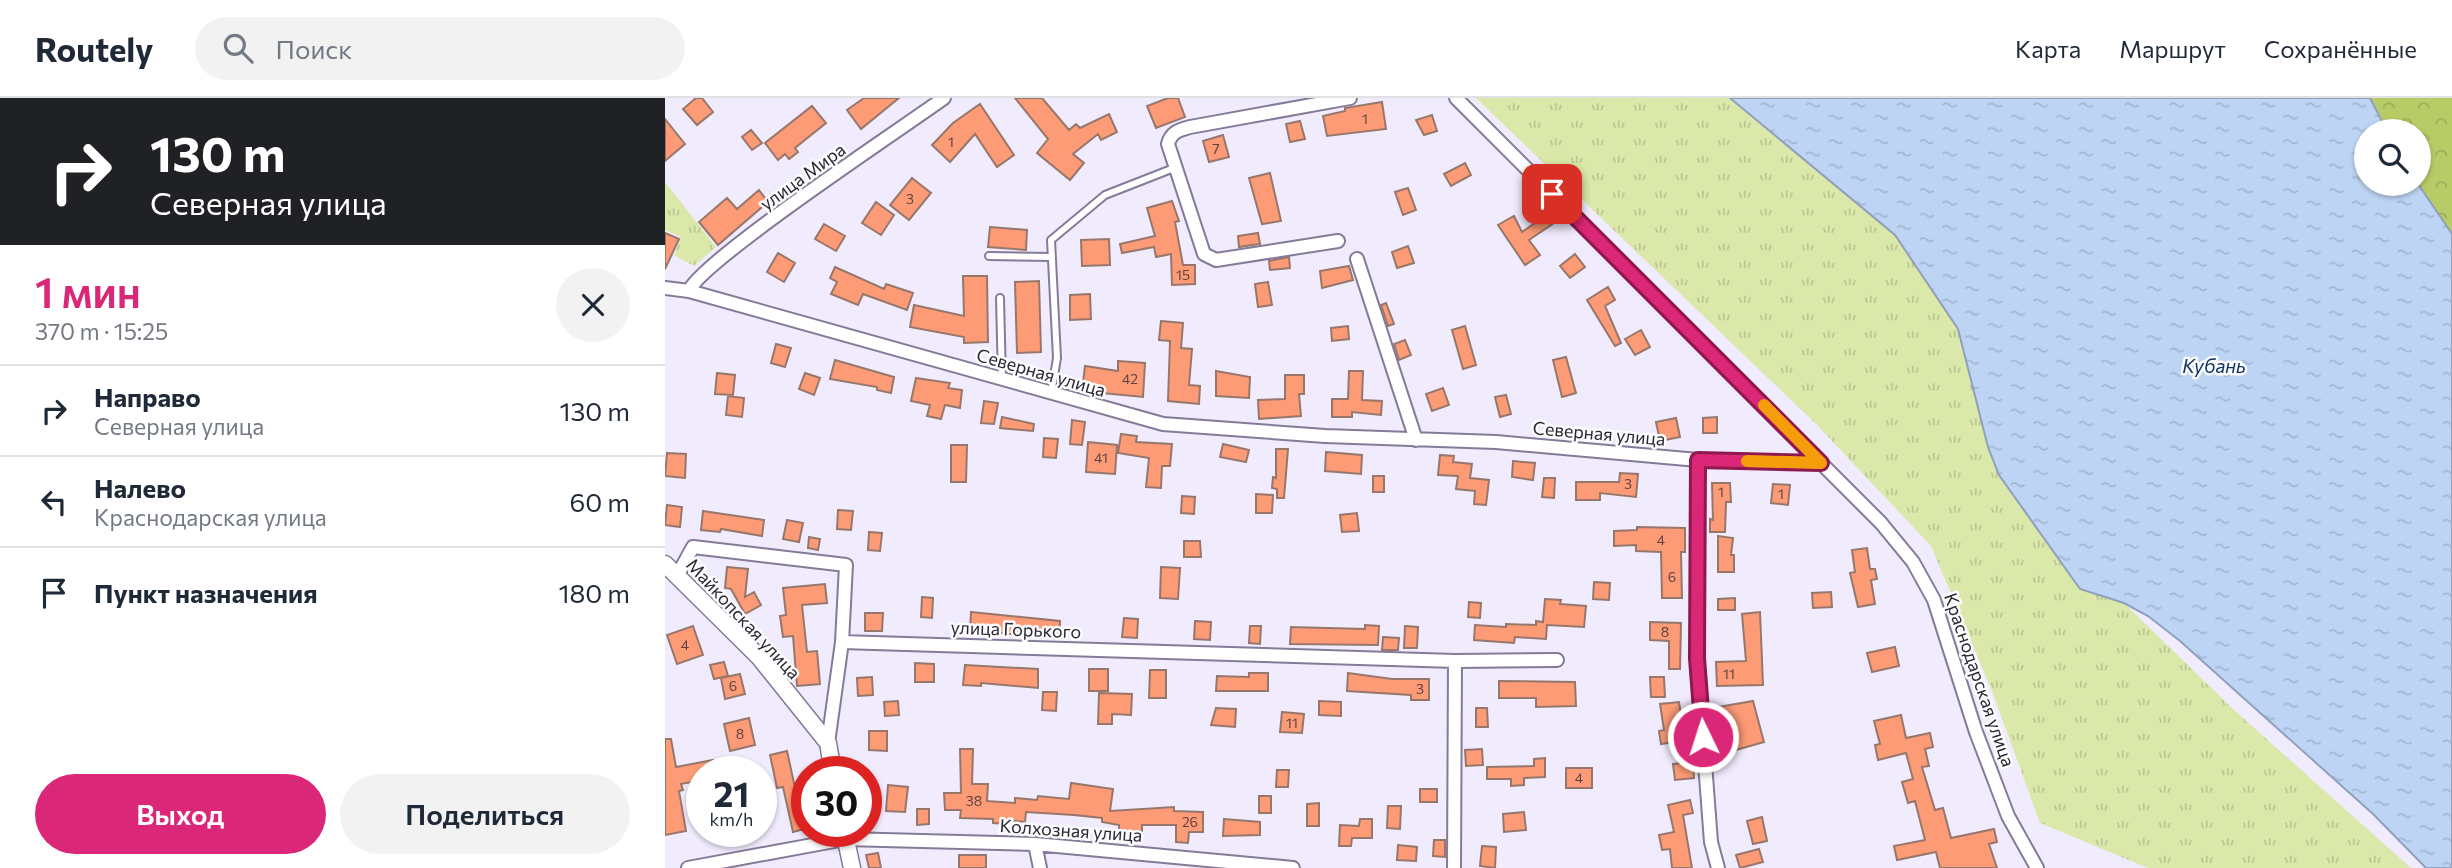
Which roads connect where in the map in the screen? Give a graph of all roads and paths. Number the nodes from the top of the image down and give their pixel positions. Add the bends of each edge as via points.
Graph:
1 (944, 98) edge
2 (1350, 98) edge
3 (1456, 98) edge
4 (1174, 168) junction
5 (1338, 241) dead end
6 (989, 256) dead end
7 (1052, 257) junction
8 (1357, 259) dead end
9 (665, 288) edge
10 (689, 291) junction
11 (1000, 298) dead end
12 (1002, 381) junction
13 (1051, 395) junction
14 (1416, 440) junction
15 (1698, 460) junction
16 (1821, 463) junction
17 (665, 564) edge
18 (677, 576) junction
19 (842, 642) junction
20 (1557, 660) dead end
21 (1455, 661) junction
22 (828, 743) junction
23 (830, 756) edge
24 (882, 837) edge
25 (1035, 844) junction
26 (791, 846) edge
27 (847, 847) edge
28 (688, 868) edge
29 (852, 868) edge
30 (1040, 868) edge
31 (1293, 868) edge
32 (1454, 868) edge
33 (1718, 868) edge
34 (2037, 868) edge

1 - 10 street, улица Мира via 699,275
2 - 4 street via 1177,131 1168,144
3 - 16 street, Краснодарская улица
4 - 5 street via 1204,254 1216,260
4 - 7 lane via 1105,195 1051,240
6 - 7 lane
7 - 13 lane via 1057,358
8 - 14 street
9 - 10 street, Северная улица
10 - 12 street, Северная улица
11 - 12 lane
12 - 13 street, Северная улица
13 - 14 street, Северная улица via 1163,425
14 - 15 street, Северная улица via 1496,442
15 - 16 street, Северная улица
15 - 33 street via 1697,658 1711,842
16 - 34 street, Краснодарская улица via 1881,523 1913,562 1934,600 2008,816
17 - 18 street, Майкопская улица
18 - 19 street via 693,547 846,565
18 - 22 street, Майкопская улица via 759,657
19 - 21 street, улица Горького
19 - 22 street
20 - 21 street, улица Горького
21 - 32 street
22 - 23 street, Майкопская улица
24 - 25 street, Колхозная улица
25 - 30 street
25 - 31 street, Колхозная улица
26 - 28 street, Колхозная улица
27 - 29 street

